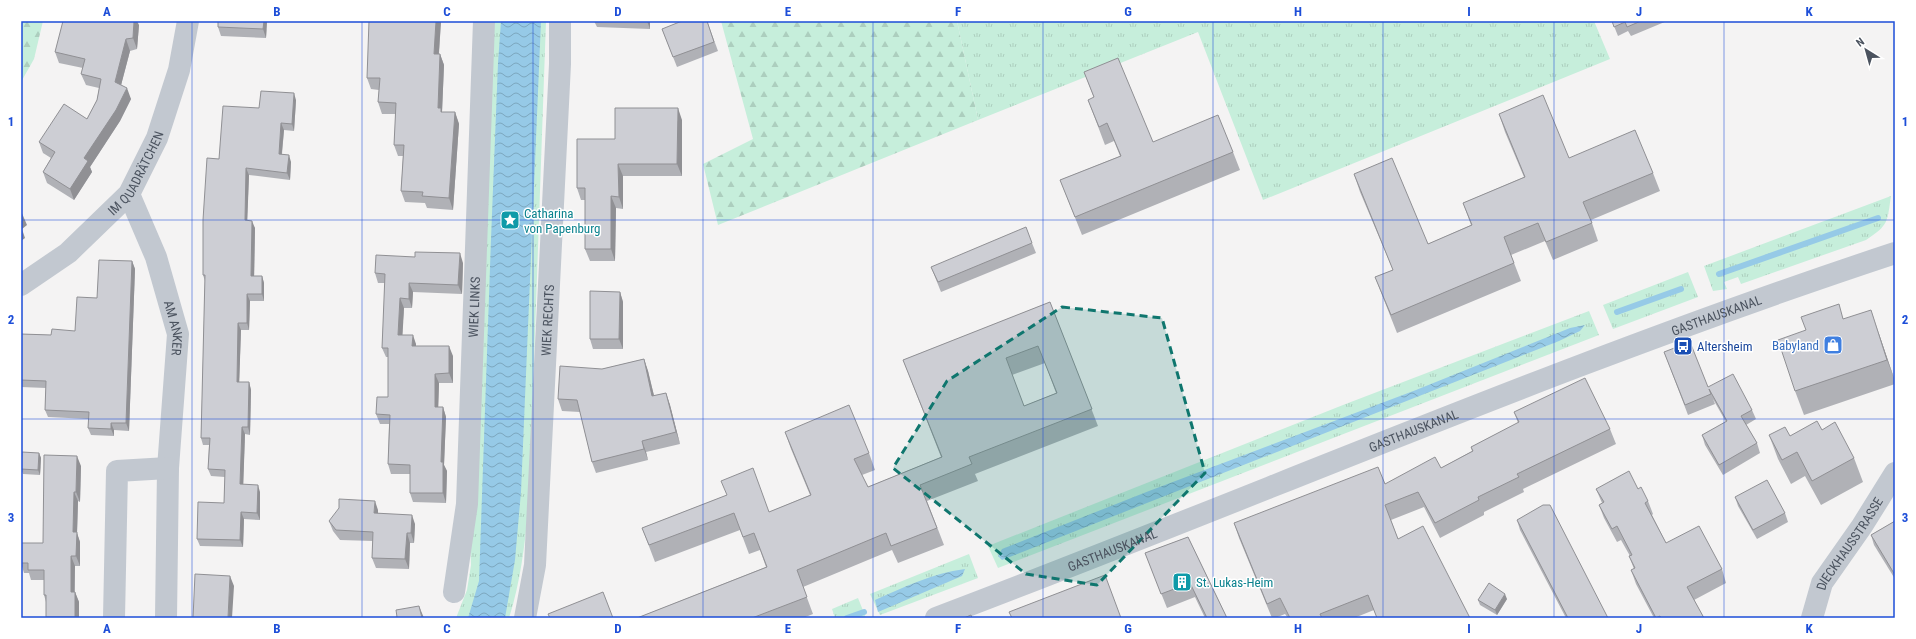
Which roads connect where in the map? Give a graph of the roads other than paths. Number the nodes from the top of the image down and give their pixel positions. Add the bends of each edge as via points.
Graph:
1 (188, 21) edge
2 (484, 21) edge
3 (560, 21) edge
4 (128, 194) junction
5 (1895, 253) edge
6 (21, 285) edge
7 (168, 468) junction
8 (1895, 473) edge
9 (454, 592) dead end
10 (114, 618) edge
11 (166, 618) edge
12 (525, 618) edge
13 (936, 618) edge
14 (1812, 618) edge

1 - 4 street, IM QUADRÄTCHEN via 179,70 157,138
2 - 9 street, WIEK LINKS via 467,504
3 - 12 street, WIEK RECHTS via 535,565
4 - 6 street, IM QUADRÄTCHEN via 68,253
4 - 7 street, AM ANKER via 156,257 178,334
5 - 13 street, GASTHAUSKANAL via 1741,305 1614,352
7 - 10 street via 117,471
7 - 11 street, AM ANKER
8 - 14 street, DIECKHAUSSTRASSE via 1822,583

